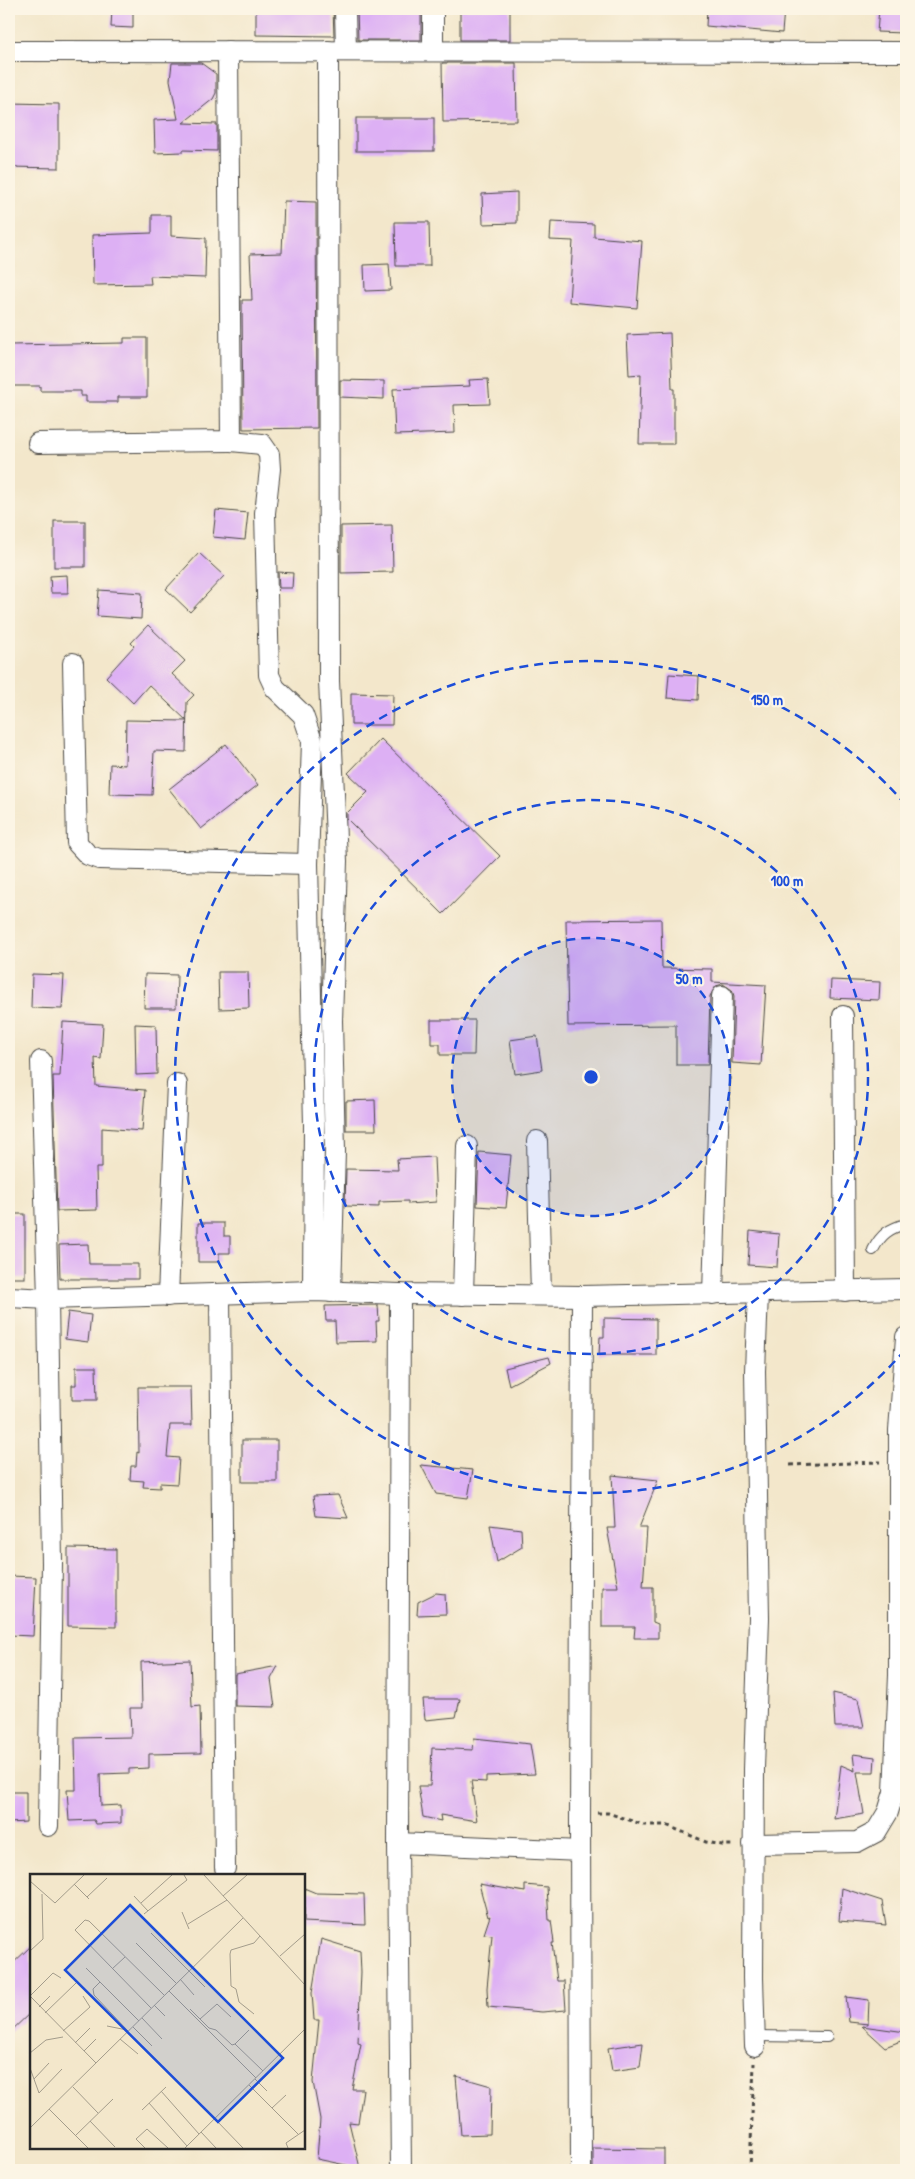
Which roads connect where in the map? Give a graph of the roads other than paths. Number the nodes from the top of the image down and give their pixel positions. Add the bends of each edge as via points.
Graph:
1 (345, 9) edge
2 (433, 9) edge
3 (9, 51) edge
4 (228, 51) junction
5 (337, 51) junction
6 (433, 51) junction
7 (906, 52) edge
8 (231, 441) junction
9 (38, 444) dead end
10 (73, 663) dead end
11 (308, 864) junction
12 (722, 996) dead end
13 (843, 1016) dead end
14 (41, 1061) dead end
15 (177, 1084) dead end
16 (537, 1141) dead end
17 (467, 1146) dead end
18 (906, 1224) edge
19 (873, 1250) dead end
20 (906, 1289) edge
21 (322, 1291) junction
22 (845, 1291) junction
23 (758, 1293) junction
24 (220, 1294) junction
25 (400, 1294) junction
26 (713, 1294) junction
27 (463, 1295) junction
28 (168, 1296) junction
29 (541, 1296) junction
30 (582, 1296) junction
31 (9, 1297) edge
32 (48, 1300) junction
33 (906, 1337) edge
34 (48, 1826) dead end
35 (398, 1844) junction
36 (753, 1844) junction
37 (580, 1851) junction
38 (224, 1868) dead end
39 (828, 2037) dead end
40 (755, 2041) joint
41 (401, 2170) edge
42 (581, 2170) edge

1 - 5 street
2 - 6 street
3 - 4 street
4 - 5 street
4 - 8 street
5 - 6 street
5 - 21 street via 329,681 336,861 332,1020 335,1151
6 - 7 street
8 - 9 street
8 - 11 street via 262,444 269,454 265,513 270,675 275,688 303,715 312,740
10 - 11 street via 77,843 83,851 99,859
11 - 21 street via 314,1125
12 - 26 street
13 - 22 street
14 - 32 street
15 - 28 street
16 - 29 street
17 - 27 street
18 - 19 lane via 890,1228
20 - 22 street
21 - 24 street
21 - 25 street
22 - 23 street
23 - 26 street
23 - 36 street via 755,1371 759,1618
24 - 28 street
24 - 38 street
25 - 27 street
25 - 35 street
26 - 30 street
27 - 29 street
28 - 32 street
29 - 30 street
30 - 37 street
31 - 32 street
32 - 34 street via 52,1563
33 - 36 street via 898,1462 899,1675 894,1792 888,1812 876,1832 857,1842
35 - 37 street
35 - 41 street
36 - 40 street
37 - 42 street
39 - 40 lane

